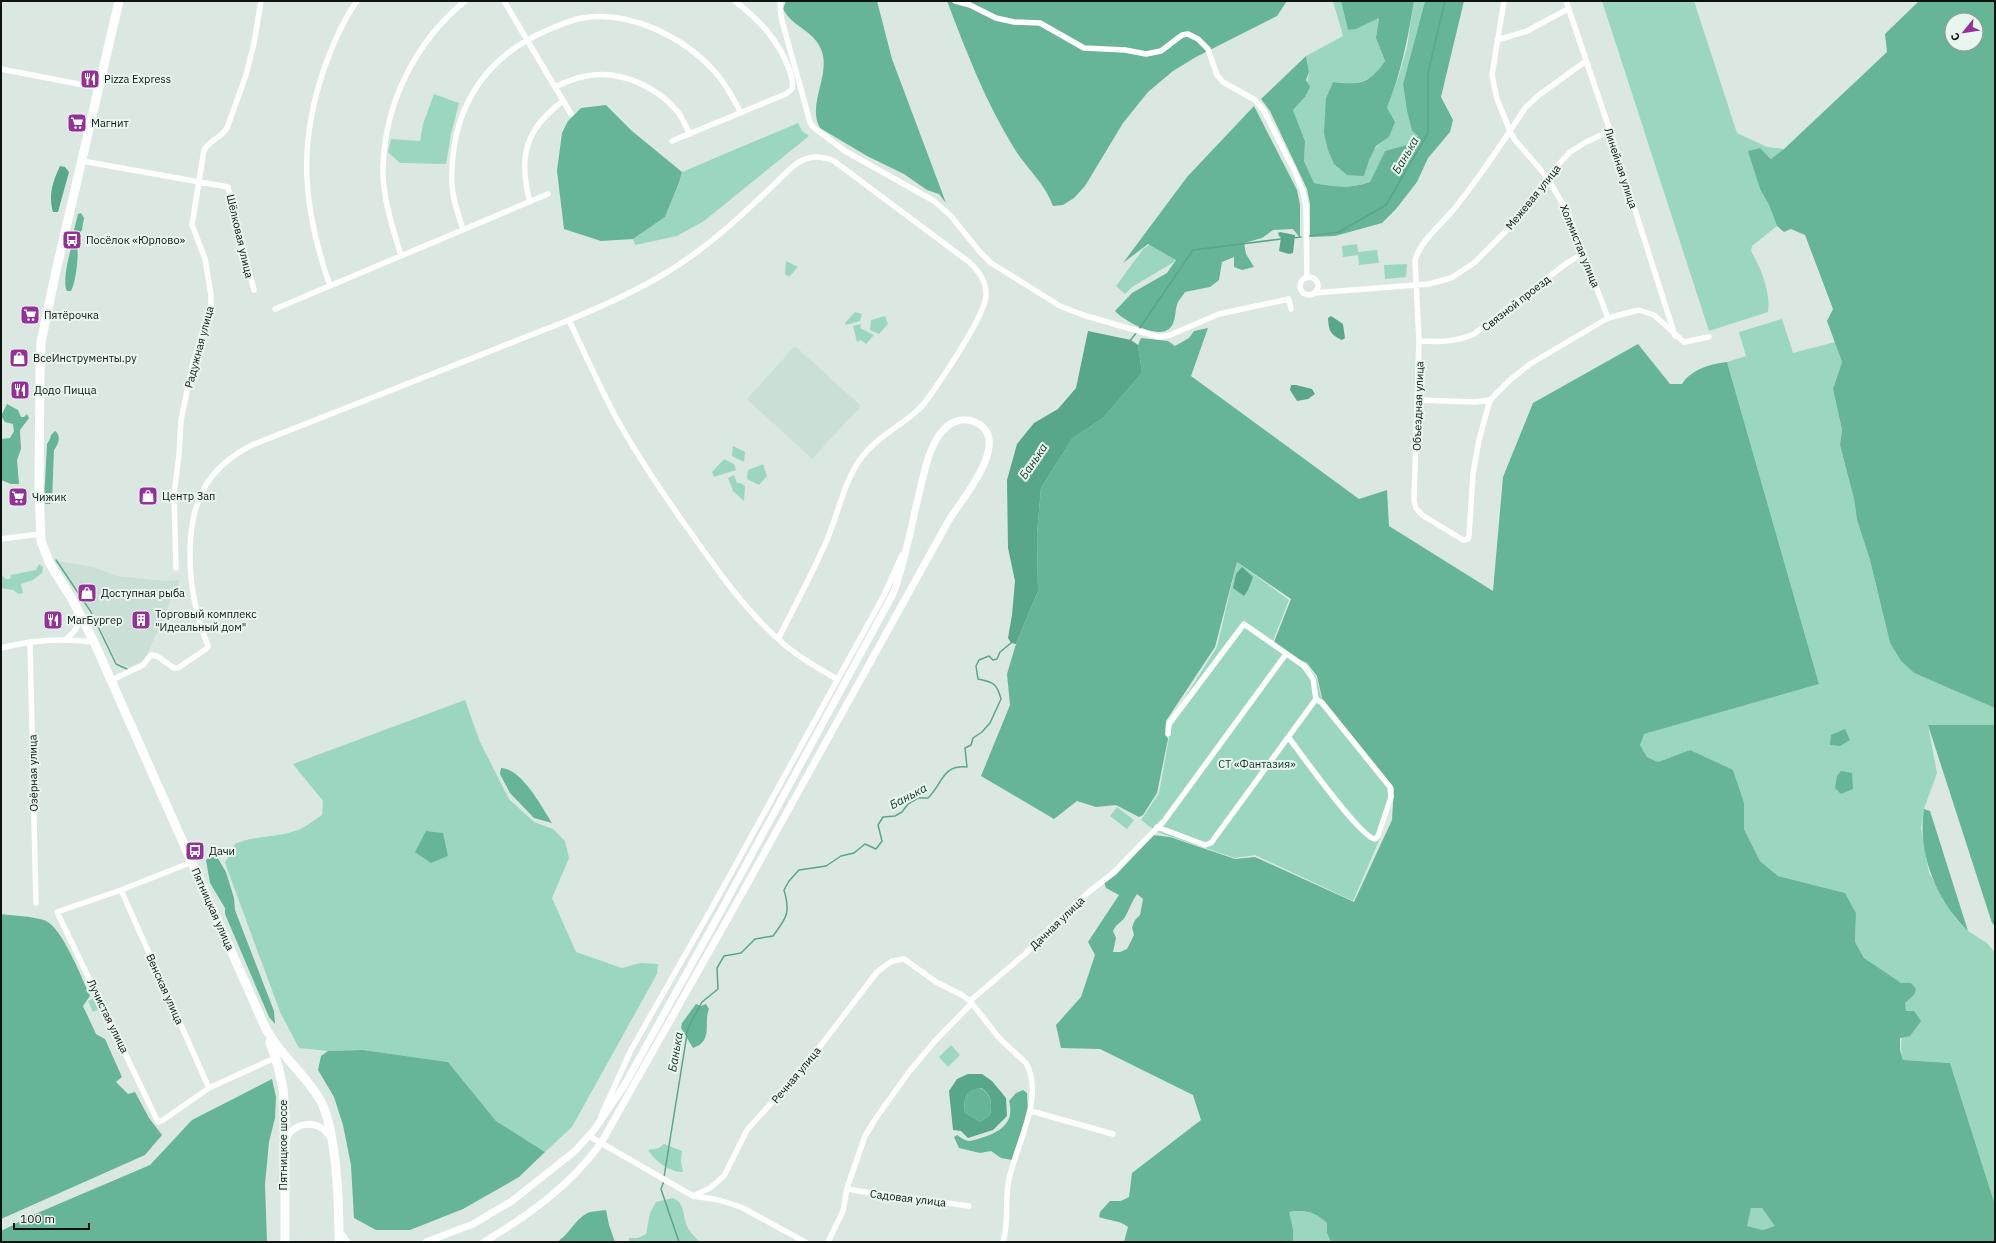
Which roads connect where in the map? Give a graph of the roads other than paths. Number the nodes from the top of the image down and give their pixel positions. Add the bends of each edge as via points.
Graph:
1 (119, 1) edge
2 (261, 1) edge
3 (357, 1) edge
4 (465, 1) edge
5 (504, 1) edge
6 (735, 1) edge
7 (780, 1) edge
8 (955, 1) edge
9 (1504, 1) edge
10 (1566, 1) edge
11 (1568, 9) junction
12 (527, 39) junction
13 (1497, 40) junction
14 (1586, 61) junction
15 (1, 69) edge
16 (555, 87) junction
17 (99, 88) junction
18 (563, 101) junction
19 (741, 113) junction
20 (571, 114) dead end
21 (1510, 131) junction
22 (1610, 131) junction
23 (690, 134) junction
24 (672, 142) dead end
25 (82, 161) junction
26 (1547, 177) junction
27 (199, 181) junction
28 (548, 194) dead end
29 (530, 202) junction
30 (463, 230) junction
31 (1584, 253) junction
32 (401, 256) junction
33 (1307, 278) junction
34 (1417, 284) junction
35 (330, 286) junction
36 (254, 290) dead end
37 (1314, 293) junction
38 (276, 309) dead end
39 (1291, 309) dead end
40 (1608, 318) junction
41 (569, 320) junction
42 (1675, 336) junction
43 (1709, 337) dead end
44 (1419, 341) junction
45 (1418, 400) junction
46 (1490, 400) junction
47 (40, 534) junction
48 (1, 539) edge
49 (908, 540) junction
50 (176, 568) dead end
51 (80, 613) junction
52 (66, 639) junction
53 (778, 639) junction
54 (30, 642) junction
55 (94, 642) junction
56 (1, 648) edge
57 (1286, 654) junction
58 (837, 679) junction
59 (112, 680) junction
60 (1316, 699) junction
61 (1168, 734) dead end
62 (1288, 738) junction
63 (1157, 827) junction
64 (192, 862) junction
65 (120, 890) junction
66 (36, 903) dead end
67 (971, 1003) junction
68 (265, 1027) junction
69 (282, 1054) junction
70 (209, 1088) junction
71 (1031, 1111) junction
72 (592, 1133) junction
73 (1113, 1134) dead end
74 (601, 1143) junction
75 (333, 1144) junction
76 (284, 1149) junction
77 (847, 1188) junction
78 (693, 1196) junction
79 (969, 1206) dead end
80 (339, 1230) junction
81 (284, 1242) edge
82 (339, 1242) edge
83 (347, 1242) edge
84 (426, 1242) edge
85 (484, 1242) edge
86 (805, 1242) edge
87 (828, 1242) edge
88 (1003, 1242) edge

1 - 17 main road
2 - 27 street, Радужная улица via 246,75 224,134 212,141 204,150
3 - 35 street via 345,20 330,54 309,119 307,182 310,218
4 - 32 street via 435,29 404,77 387,132 383,168 386,196
5 - 12 street
6 - 19 street via 763,25 776,41 793,85 792,90 786,94
7 - 39 street via 781,17 813,127 845,151 934,201 950,215 991,262 1060,306 1159,337 1170,335 1219,314 1290,299
8 - 33 street via 970,5 996,18 1040,23 1084,48 1146,54 1161,51 1182,34 1198,39 1208,49 1217,75 1223,82 1255,100 1264,111 1295,172 1306,206
9 - 13 street, Холмистая улица
10 - 11 street, Линейная улица
11 - 13 street via 1527,31
11 - 14 street, Линейная улица
12 - 16 street
12 - 19 street via 582,18 622,19 643,25 670,36 696,53 715,72
12 - 30 street via 492,66 469,98 460,120 454,142 452,188
13 - 21 street, Холмистая улица via 1492,75 1497,98
14 - 21 street, Объездная улица via 1539,95 1525,108
14 - 22 street, Линейная улица
15 - 17 street
16 - 18 street
16 - 23 street via 577,78 594,75 634,81 667,101 679,113
17 - 25 main road
18 - 20 street
18 - 29 street via 542,118 527,146 524,163
19 - 23 street
21 - 26 street, Холмистая улица
21 - 34 street, Объездная улица via 1454,208 1418,252 1415,260
22 - 26 street, Межевая улица via 1570,152
22 - 42 street, Линейная улица
23 - 24 street
25 - 27 street
25 - 47 main road via 41,342 38,411
26 - 31 street, Холмистая улица via 1568,213
26 - 34 street, Межевая улица via 1523,211 1474,263 1451,278 1429,284
27 - 36 street, Шёлковая улица via 230,189 240,240
27 - 50 street, Радужная улица via 192,225 205,259 211,304 193,363 181,420 174,494
28 - 29 street
29 - 30 street
30 - 32 street
31 - 40 street, Холмистая улица
31 - 44 street, Связной проезд via 1567,263 1474,334 1447,342
32 - 35 street
33 - 37 street via 1312,278 1317,284
33 - 37 street via 1301,282 1301,289 1306,294
34 - 37 street, Межевая улица
34 - 44 street, Объездная улица
35 - 38 street
40 - 42 street via 1640,310 1654,315
40 - 46 street via 1530,364
41 - 53 street via 619,422 656,484 720,574 750,612
41 - 53 street via 655,280 695,253 736,221 796,164 809,157 823,156 834,161 957,252 982,276 986,296 980,316 923,405 873,444 859,462 843,495 827,539
41 - 59 street via 252,445 222,464 198,500 190,533 190,586 208,646 178,668 157,656 151,656 143,665
42 - 43 street via 1684,342
44 - 45 street, Объездная улица
45 - 46 street
45 - 46 street, Объездная улица via 1414,501 1416,508 1422,515 1466,540 1469,536 1473,474
47 - 48 street
47 - 51 main road via 46,556
49 - 58 street via 884,595
49 - 72 street via 899,579 884,611 624,1086
49 - 74 street via 931,451 940,435 956,421 977,423 989,439 990,448 985,463 949,520
51 - 52 street via 78,626
51 - 55 main road
52 - 54 street
52 - 55 street
53 - 58 street
54 - 56 street
54 - 66 street, Озёрная улица
55 - 59 main road
57 - 60 street via 1310,672 1316,687
57 - 61 street via 1246,624 1242,625 1169,724
57 - 63 street, Дачная улица
58 - 72 street via 711,911 631,1050
59 - 64 main road, Пятницкая улица
60 - 62 street
60 - 62 street via 1322,703 1390,787 1391,797 1375,839 1368,836 1355,822
62 - 63 street via 1211,843 1205,845
63 - 67 street, Дачная улица via 1112,874 1090,891 1026,954
64 - 65 street
64 - 68 main road, Пятницкая улица
65 - 70 street, Венская улица
65 - 70 street, Лучистая улица via 57,912 158,1122
67 - 71 street via 1000,1039 1026,1063 1031,1086
67 - 77 street, Дачная улица via 930,1046 876,1118 865,1136
67 - 78 street, Речная улица via 962,995 936,982 904,958 892,961 877,972 805,1066 747,1130 724,1176 710,1188
68 - 69 main road, Пятницкая улица
68 - 76 main road, Пятницкое шоссе via 283,1088
69 - 70 street
69 - 75 main road, Пятницкая улица via 319,1098
71 - 73 street
71 - 88 street via 1008,1184 1007,1228
72 - 74 street
72 - 84 street via 560,1164 512,1201 473,1224
74 - 78 street
74 - 85 street via 584,1166 564,1186 512,1225
75 - 76 street via 330,1135 324,1129 304,1124 290,1133
75 - 80 main road
76 - 81 main road, Пятницкое шоссе
77 - 79 street, Садовая улица
77 - 87 street, Дачная улица via 843,1211
78 - 86 street via 741,1207
80 - 82 main road
80 - 83 street

